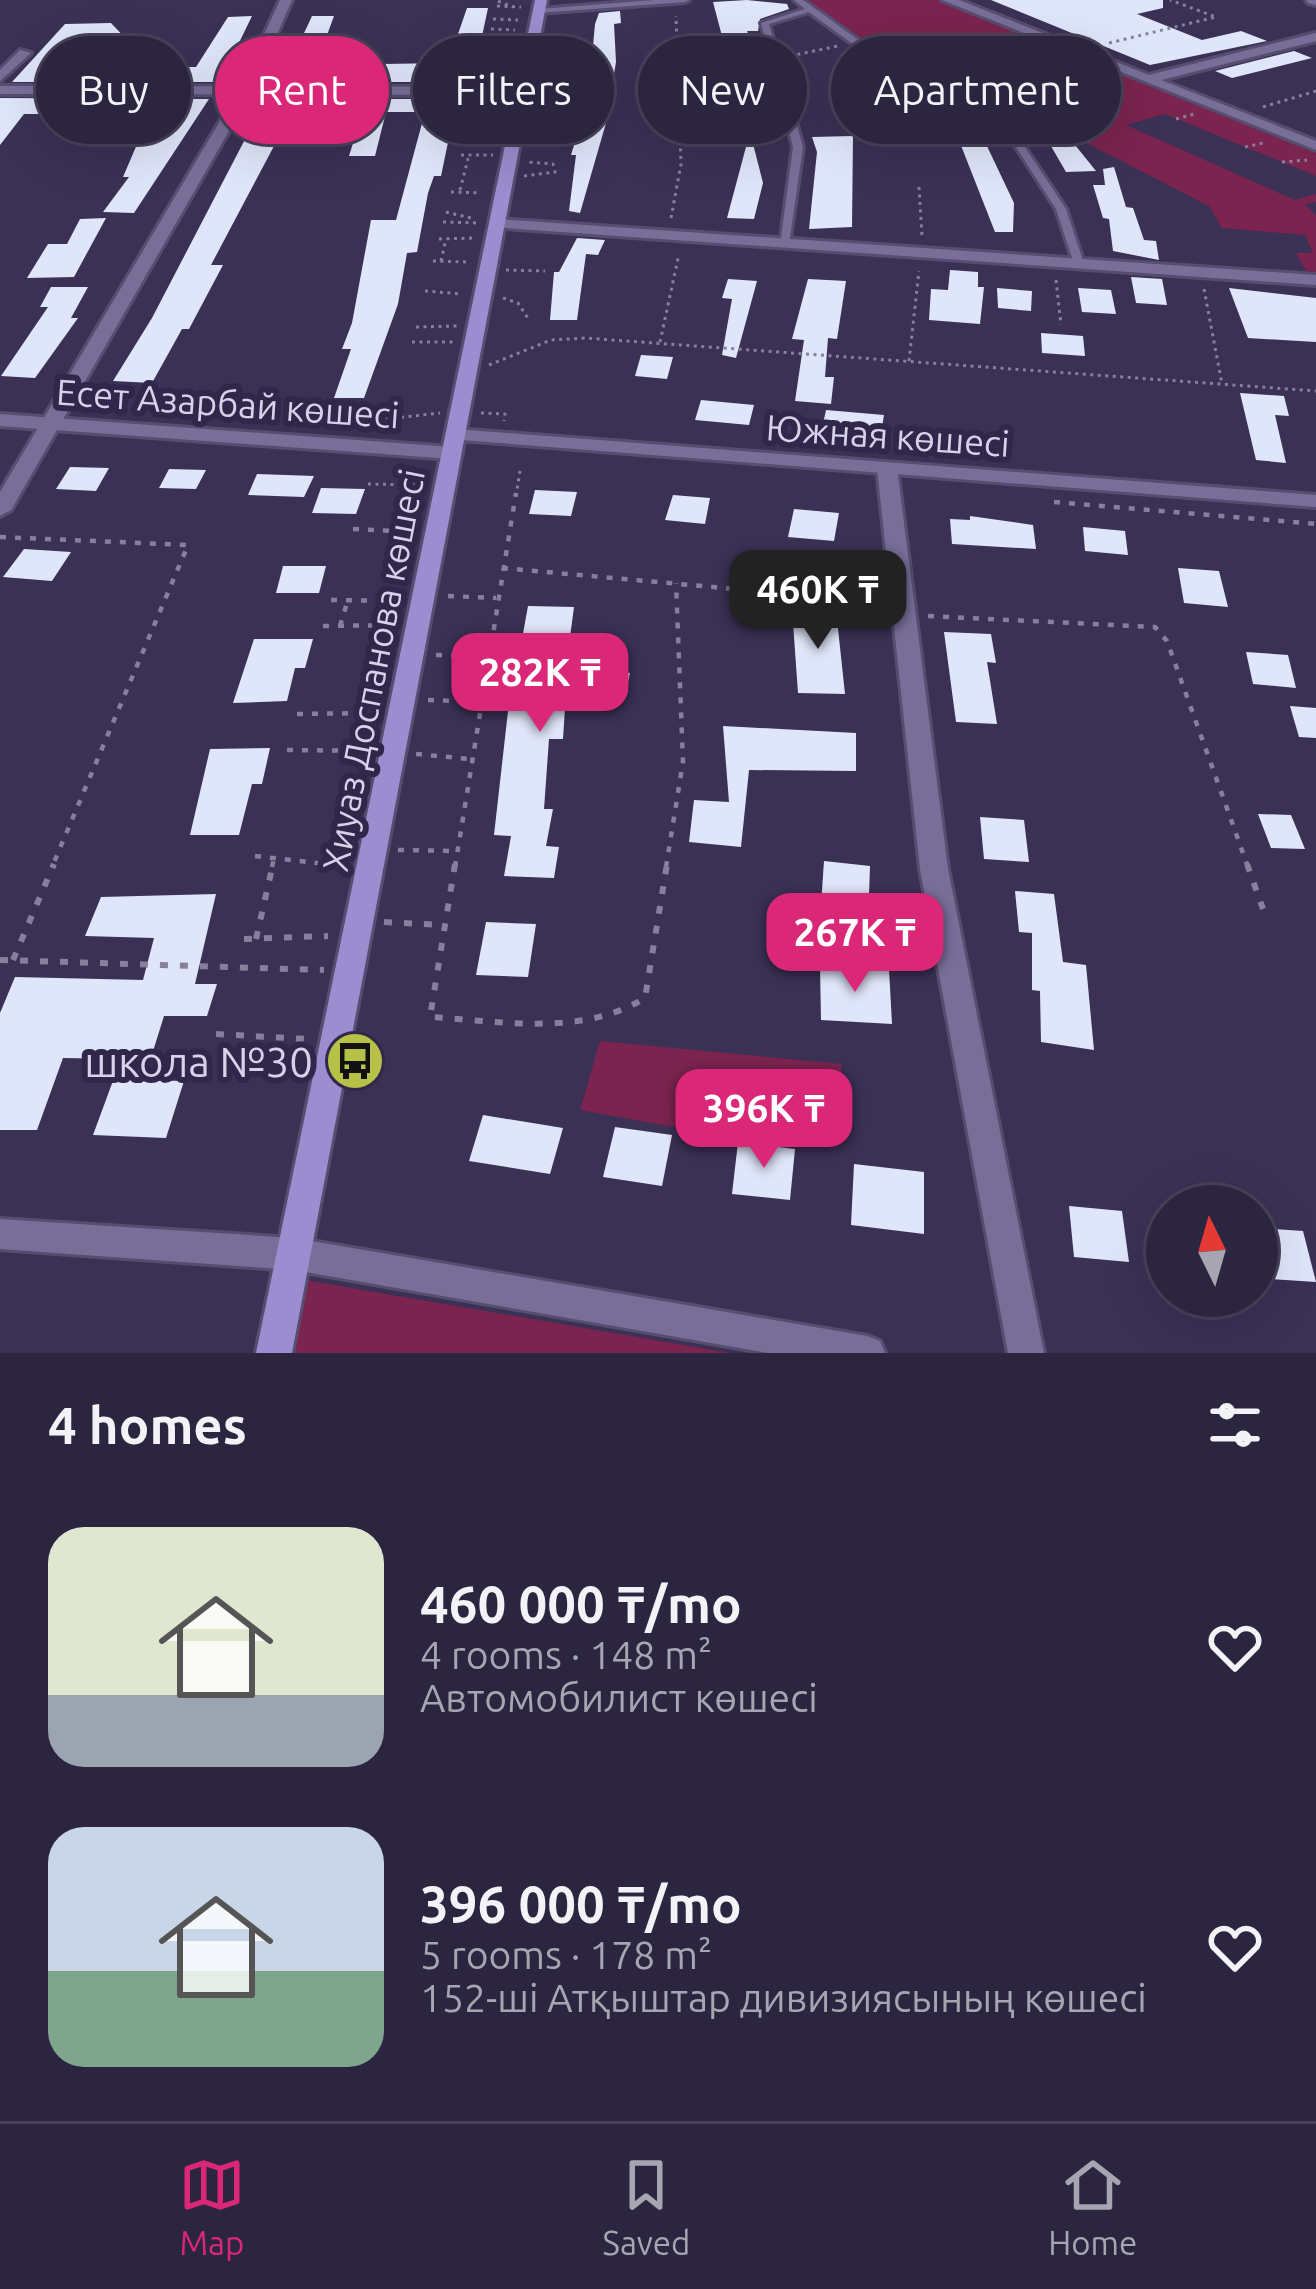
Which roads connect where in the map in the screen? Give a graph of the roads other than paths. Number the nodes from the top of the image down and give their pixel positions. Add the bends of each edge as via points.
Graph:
1 (286, 0) edge
2 (798, 0) edge
3 (948, 0) edge
4 (681, 1) edge
5 (806, 11) junction
6 (537, 18) edge
7 (270, 36) edge
8 (1316, 37) edge
9 (25, 53) dead end
10 (0, 77) edge
11 (1148, 79) junction
12 (215, 89) edge
13 (0, 90) edge
14 (215, 142) edge
15 (512, 144) edge
16 (1316, 146) edge
17 (495, 231) junction
18 (784, 244) junction
19 (1079, 264) junction
20 (1316, 280) edge
21 (0, 420) edge
22 (50, 422) junction
23 (454, 444) junction
24 (887, 468) junction
25 (1316, 501) edge
26 (0, 510) edge
27 (0, 1234) edge
28 (295, 1254) junction
29 (274, 1353) edge
30 (867, 1353) edge
31 (1026, 1353) edge

1 - 7 street
2 - 5 lane
3 - 11 street via 1071,59
4 - 6 lane
5 - 18 lane via 765,23 799,147
5 - 19 lane via 961,91 1004,122 1061,209
8 - 11 street
9 - 10 street
11 - 16 street
12 - 13 street
14 - 22 street
15 - 17 main road, Хиуаз Доспанова көшесі
17 - 18 street
17 - 23 main road, Хиуаз Доспанова көшесі
18 - 19 street
19 - 20 street
21 - 22 street, Есет Азарбай көшесі
22 - 23 street, Есет Азарбай көшесі
22 - 26 street
23 - 24 street, Южная көшесі
23 - 28 main road, Хиуаз Доспанова көшесі
24 - 25 street, Южная көшесі
24 - 31 street via 934,869
27 - 28 street
28 - 29 main road, Хиуаз Доспанова көшесі
28 - 30 street

